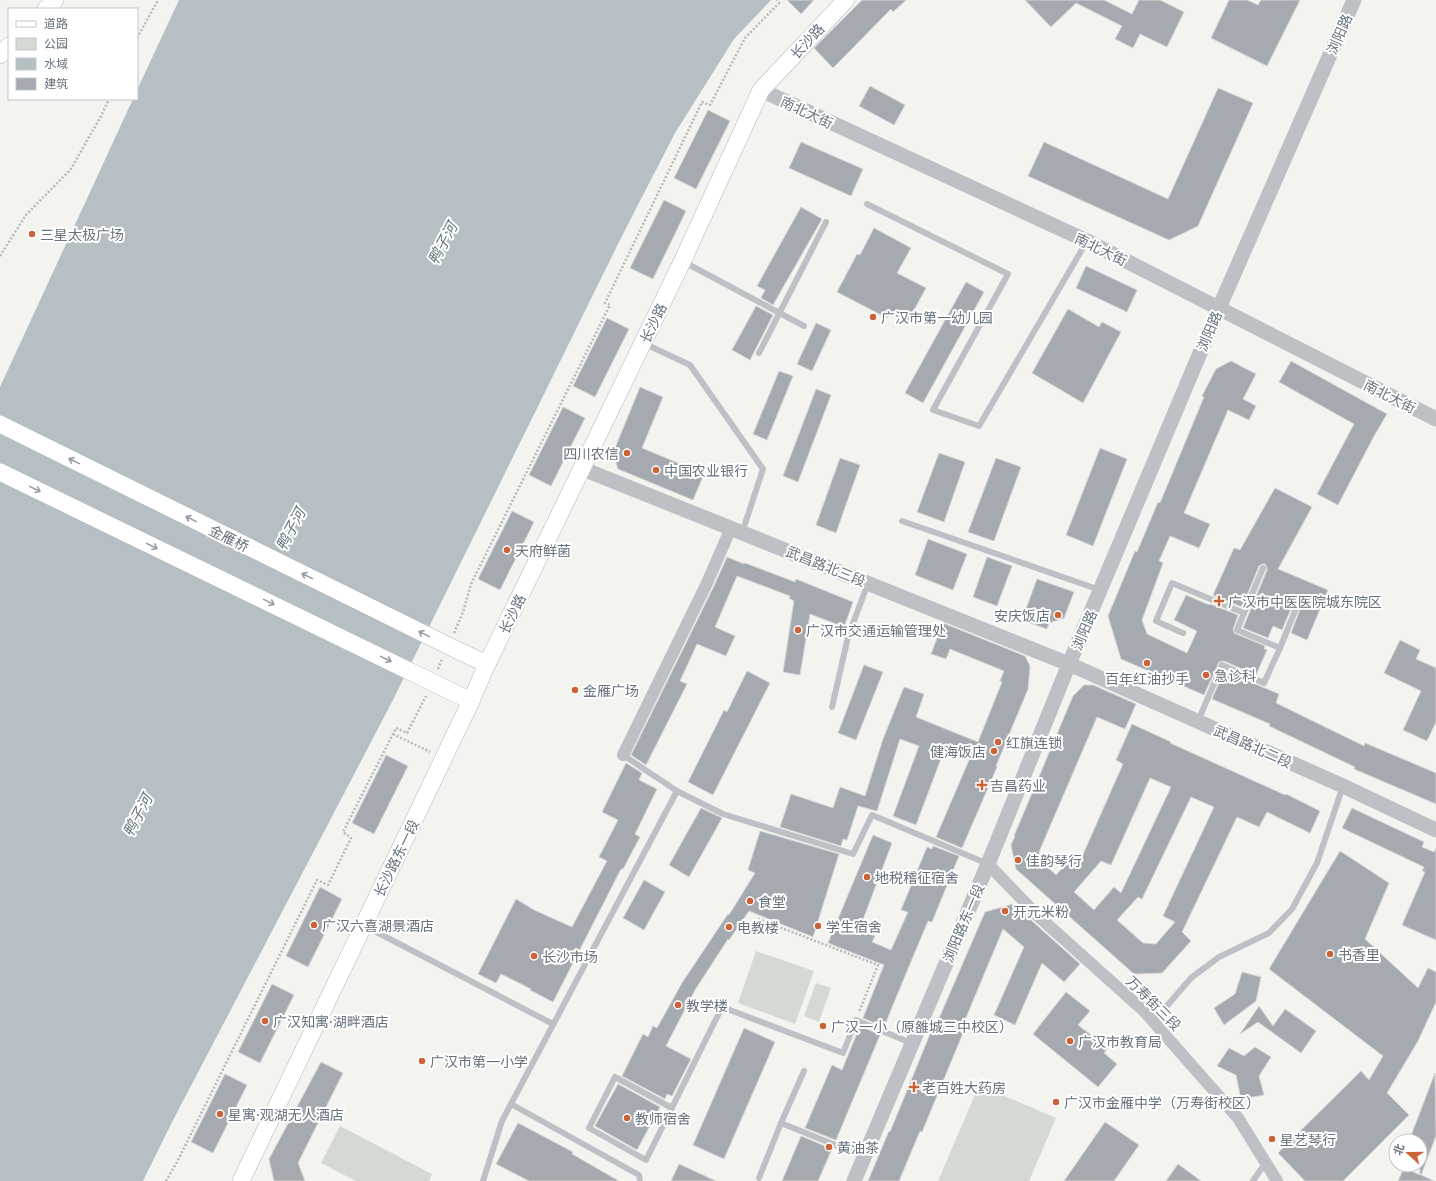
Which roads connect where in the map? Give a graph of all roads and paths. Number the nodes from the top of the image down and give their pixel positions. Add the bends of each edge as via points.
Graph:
1 (55, 0) edge
2 (158, 0) edge
3 (777, 0) edge
4 (846, 0) edge
5 (1354, 0) edge
6 (47, 8) edge
7 (138, 36) edge
8 (8, 47) edge
9 (0, 55) edge
10 (761, 90) junction
11 (109, 100) edge
12 (867, 204) dead end
13 (826, 222) dead end
14 (1087, 241) junction
15 (0, 256) edge
16 (682, 262) junction
17 (1219, 308) junction
18 (780, 313) junction
19 (804, 326) dead end
20 (643, 343) junction
21 (759, 353) dead end
22 (1436, 419) edge
23 (0, 424) edge
24 (583, 469) junction
25 (0, 472) edge
26 (902, 521) dead end
27 (736, 530) junction
28 (1263, 568) dead end
29 (868, 583) junction
30 (1100, 590) junction
31 (1297, 606) dead end
32 (1244, 613) junction
33 (1183, 633) dead end
34 (454, 634) dead end
35 (1280, 648) junction
36 (451, 653) junction
37 (487, 664) junction
38 (1069, 664) junction
39 (435, 682) junction
40 (471, 702) junction
41 (832, 707) dead end
42 (1198, 721) junction
43 (393, 734) junction
44 (623, 756) joint
45 (443, 759) junction
46 (1343, 786) junction
47 (677, 791) junction
48 (1436, 830) edge
49 (988, 864) junction
50 (758, 918) dead end
51 (364, 925) junction
52 (856, 1020) junction
53 (1153, 1022) junction
54 (553, 1024) junction
55 (913, 1043) junction
56 (804, 1071) dead end
57 (511, 1104) junction
58 (672, 1108) junction
59 (782, 1123) junction
60 (864, 1157) junction
61 (1266, 1162) junction
62 (759, 1178) dead end
63 (166, 1181) edge
64 (241, 1181) edge
65 (483, 1181) edge
66 (640, 1181) edge
67 (854, 1181) edge
68 (1253, 1181) edge
69 (1277, 1181) edge

1 - 6 main road
2 - 7 path
3 - 34 path via 779,4 745,38 710,105 702,102 605,303 610,305 471,584
4 - 10 main road, 长沙路
5 - 17 street, 浏阳路
8 - 9 main road
10 - 14 street, 南北大街
10 - 16 main road, 长沙路
11 - 15 path via 71,169 26,215
12 - 14 lane via 1008,274 933,410 979,426
13 - 18 lane
14 - 17 street, 南北大街
16 - 18 lane
16 - 20 main road, 长沙路
17 - 22 street, 南北大街
17 - 30 street, 浏阳路
18 - 19 lane
18 - 21 lane
20 - 24 main road, 长沙路
20 - 27 lane via 690,365 764,469
36 -> 23 main road, 金雁桥, bridge
24 - 27 street, 武昌路北三段
24 - 37 main road, 长沙路
25 -> 39 main road, bridge
26 - 30 lane
27 - 29 street, 武昌路北三段
27 - 44 street via 707,583
28 - 32 lane
29 - 38 street, 武昌路北三段
29 - 41 lane via 848,637
30 - 38 street, 浏阳路
31 - 35 lane
32 - 33 lane via 1172,583 1156,621
32 - 35 lane via 1237,630
35 - 42 lane via 1264,683 1222,665
36 - 37 main road, 金雁桥
36 - 39 path
37 - 40 main road, 长沙路东一段
38 - 42 street, 武昌路北二段
38 - 49 street, 浏阳路东一段
39 - 40 main road
39 - 43 path via 407,733 396,728
40 - 45 main road, 长沙路东一段
42 - 46 street, 武昌路北二段
43 - 45 path
43 - 63 path via 343,832 350,838 328,885 316,880
44 - 47 lane
45 - 51 main road, 长沙路东一段
46 - 48 street, 武昌路北二段
46 - 53 lane via 1317,863 1292,909 1269,933 1219,957 1192,978
47 - 49 lane via 723,814 853,854 872,815
47 - 54 lane
49 - 53 street, 万寿街三段 via 1038,916
49 - 55 street, 浏阳路东一段
50 - 52 path via 878,965
51 - 54 lane
51 - 64 main road, 长沙路东一段
52 - 55 lane
52 - 58 lane via 843,1053 722,1007
53 - 61 street, 万寿街三段 via 1238,1118
54 - 57 lane
55 - 60 street, 浏阳路东一段
56 - 59 lane
57 - 65 lane via 502,1121
57 - 66 lane via 639,1175
58 - 58 lane via 646,1160 589,1128 615,1077
59 - 60 lane
59 - 62 lane
60 - 67 street, 浏阳路东一段
61 - 68 lane
61 - 69 street, 万寿街三段

